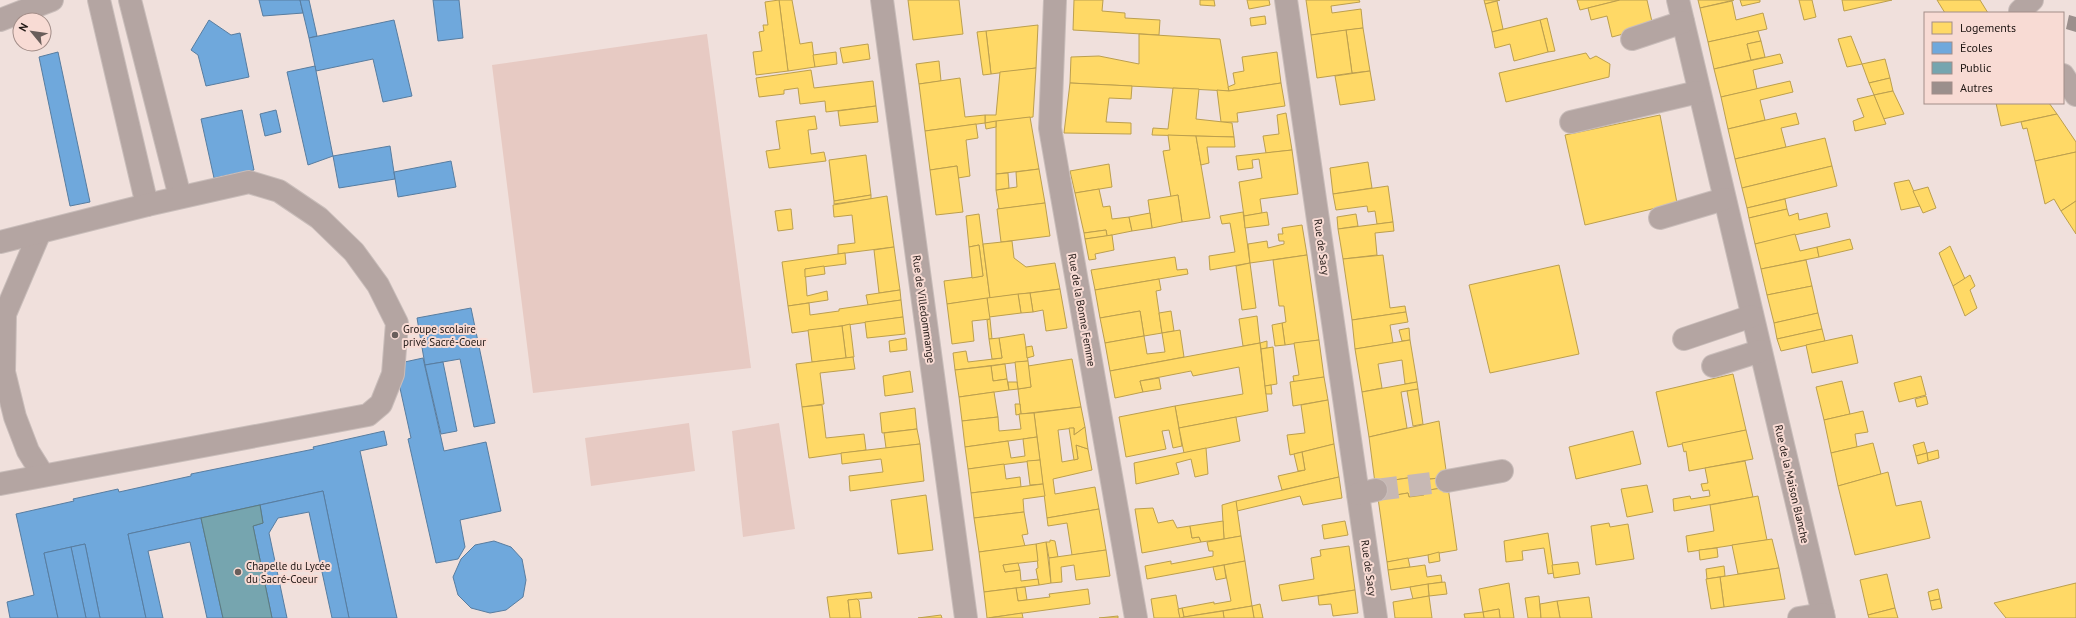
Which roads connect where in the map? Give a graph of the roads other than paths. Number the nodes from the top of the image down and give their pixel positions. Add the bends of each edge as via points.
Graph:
1 (99, 0) edge
2 (130, 0) edge
3 (882, 0) edge
4 (1055, 0) edge
5 (1286, 0) edge
6 (1678, 0) edge
7 (48, 1) edge
8 (0, 20) edge
9 (1683, 22) junction
10 (1632, 39) dead end
11 (2064, 77) edge
12 (1698, 92) junction
13 (2076, 95) edge
14 (1571, 122) dead end
15 (180, 198) junction
16 (1724, 199) junction
17 (147, 204) junction
18 (1660, 218) dead end
19 (40, 232) junction
20 (0, 242) edge
21 (1752, 316) junction
22 (1684, 339) dead end
23 (1760, 350) junction
24 (1713, 366) dead end
25 (1502, 471) dead end
26 (43, 475) junction
27 (1448, 481) tunnel mouth
28 (0, 484) edge
29 (1823, 616) edge
30 (966, 618) edge
31 (1136, 618) edge
32 (1376, 618) edge
33 (1799, 618) edge

1 - 17 street
2 - 15 street
3 - 30 street, Rue de Villedommange
4 - 31 street, Rue de la Bonne Femme via 1050,128
5 - 32 street, Rue de Sacy via 1367,492
6 - 9 street, Rue de la Maison Blanche
7 - 8 street
9 - 10 street
9 - 12 street, Rue de la Maison Blanche
11 - 13 street
12 - 14 street
12 - 16 street, Rue de la Maison Blanche
15 - 17 street
15 - 26 street via 249,182 279,191 318,218 354,252 378,285 397,324 393,374 381,404 368,415
16 - 18 street
16 - 21 street, Rue de la Maison Blanche
17 - 19 street
19 - 20 street
19 - 26 street via 5,314 4,372 15,417 28,452
21 - 22 street
21 - 23 street, Rue de la Maison Blanche
23 - 24 street
23 - 29 street, Rue de la Maison Blanche
25 - 27 street
26 - 28 street
29 - 33 street

